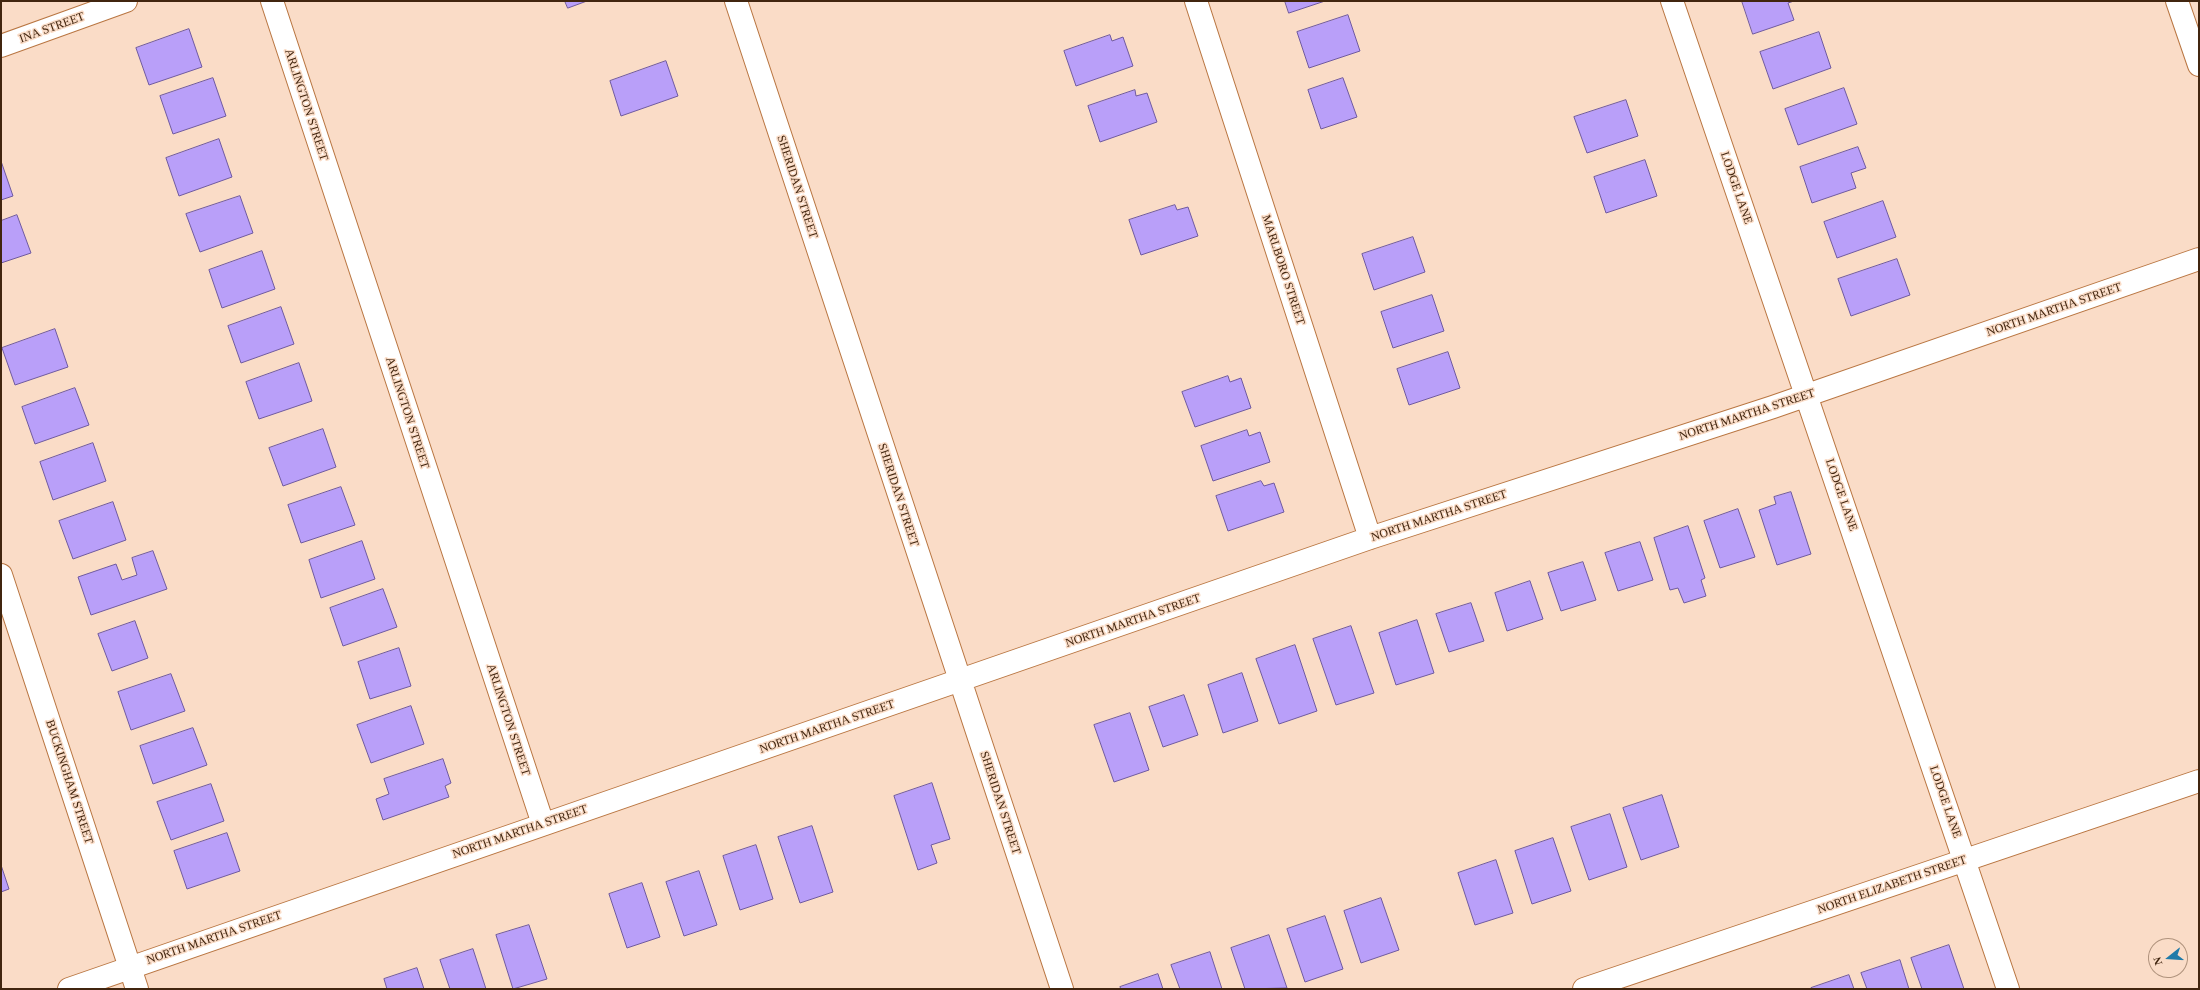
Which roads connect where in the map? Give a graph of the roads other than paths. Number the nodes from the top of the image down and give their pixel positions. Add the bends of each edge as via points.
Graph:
1 (126, 1) edge
2 (272, 1) edge
3 (736, 1) edge
4 (1196, 1) edge
5 (1672, 1) edge
6 (2177, 1) edge
7 (1, 46) edge
8 (2199, 65) edge
9 (2199, 259) edge
10 (1808, 395) junction
11 (1370, 538) junction
12 (1, 575) edge
13 (960, 682) junction
14 (2199, 781) edge
15 (543, 824) junction
16 (1965, 860) junction
17 (130, 968) junction
18 (69, 989) edge
19 (137, 989) edge
20 (1062, 989) edge
21 (1584, 989) edge
22 (2008, 989) edge

1 - 7 street, INA STREET
2 - 15 street, ARLINGTON STREET
3 - 13 street, SHERIDAN STREET
4 - 11 street, MARLBORO STREET
5 - 10 street, LODGE LANE
6 - 8 street
9 - 10 street, NORTH MARTHA STREET
10 - 11 street, NORTH MARTHA STREET
10 - 16 street, LODGE LANE
11 - 13 street, NORTH MARTHA STREET
12 - 17 street, BUCKINGHAM STREET
13 - 15 street, NORTH MARTHA STREET
13 - 20 street, SHERIDAN STREET
14 - 16 street, NORTH ELIZABETH STREET
15 - 17 street, NORTH MARTHA STREET
16 - 21 street, NORTH ELIZABETH STREET
16 - 22 street, LODGE LANE
17 - 18 street, NORTH MARTHA STREET
17 - 19 street, BUCKINGHAM STREET

